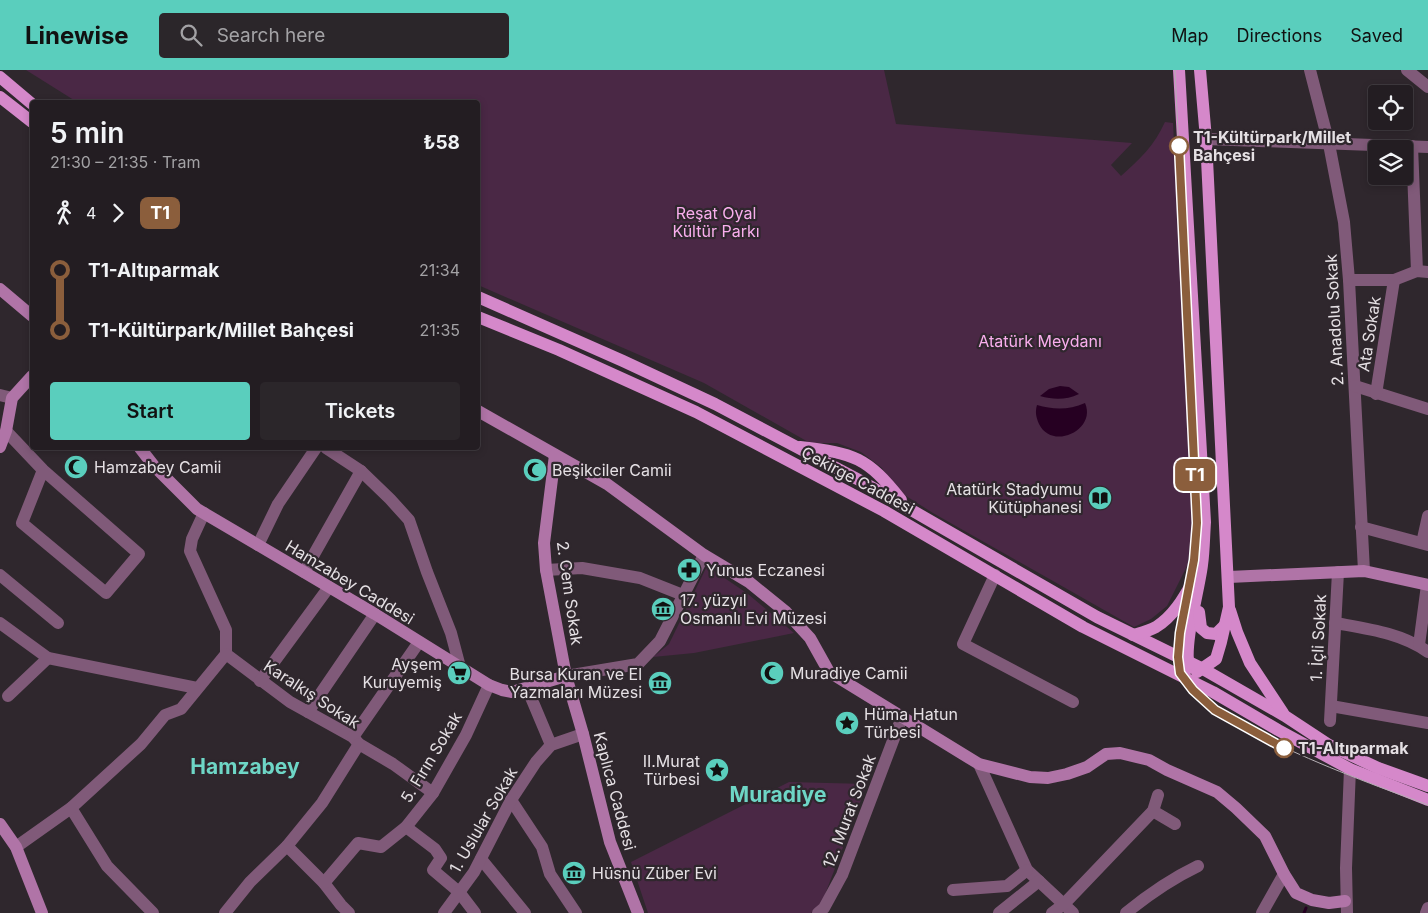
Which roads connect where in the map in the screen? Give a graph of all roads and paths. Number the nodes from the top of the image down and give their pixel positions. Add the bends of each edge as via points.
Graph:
1 (1179, 70) edge
2 (1200, 70) edge
3 (1310, 70) edge
4 (1407, 70) edge
5 (0, 77) edge
6 (1428, 87) edge
7 (0, 96) edge
8 (30, 102) edge
9 (30, 120) edge
10 (1206, 139) junction
11 (1329, 144) junction
12 (1368, 145) edge
13 (1413, 146) edge
14 (1428, 147) edge
15 (1413, 157) edge
16 (1423, 271) edge
17 (1349, 280) junction
18 (1394, 280) junction
19 (0, 289) edge
20 (480, 298) edge
21 (30, 314) edge
22 (480, 318) edge
23 (30, 378) edge
24 (1355, 386) junction
25 (1376, 394) junction
26 (6, 397) edge
27 (1428, 409) edge
28 (480, 412) edge
29 (6, 431) junction
30 (793, 446) junction
31 (0, 447) edge
32 (142, 450) edge
33 (315, 450) edge
34 (329, 450) edge
35 (555, 455) junction
36 (43, 470) junction
37 (361, 471) junction
38 (906, 506) junction
39 (204, 513) junction
40 (1428, 516) edge
41 (1361, 527) junction
42 (1425, 544) edge
43 (258, 545) junction
44 (704, 555) junction
45 (1202, 564) junction
46 (546, 570) junction
47 (1364, 571) junction
48 (304, 572) junction
49 (1338, 572) junction
50 (0, 575) edge
51 (995, 575) junction
52 (1229, 577) junction
53 (1428, 585) edge
54 (329, 587) junction
55 (1198, 590) junction
56 (684, 595) junction
57 (1229, 608) junction
58 (375, 614) junction
59 (0, 623) edge
60 (58, 623) dead end
61 (1336, 623) junction
62 (1225, 625) junction
63 (1133, 635) junction
64 (419, 642) junction
65 (1423, 648) edge
66 (226, 654) junction
67 (48, 658) junction
68 (1188, 661) junction
69 (460, 667) junction
70 (1170, 671) junction
71 (1198, 672) junction
72 (566, 676) junction
73 (260, 681) junction
74 (489, 685) junction
75 (197, 688) junction
76 (527, 688) junction
77 (1213, 692) junction
78 (8, 696) dead end
79 (1073, 702) dead end
80 (1331, 706) junction
81 (308, 712) junction
82 (1285, 716) junction
83 (902, 717) junction
84 (1330, 721) dead end
85 (1428, 723) edge
86 (583, 734) junction
87 (356, 741) junction
88 (552, 745) junction
89 (980, 764) junction
90 (1350, 769) junction
91 (1428, 786) edge
92 (433, 793) junction
93 (1158, 795) dead end
94 (511, 800) junction
95 (1428, 800) edge
96 (71, 808) junction
97 (1153, 811) junction
98 (0, 824) edge
99 (1175, 824) dead end
100 (406, 827) junction
101 (287, 846) junction
102 (16, 847) junction
103 (481, 859) junction
104 (1198, 866) dead end
105 (1027, 870) junction
106 (1284, 874) junction
107 (1039, 881) junction
108 (324, 883) junction
109 (953, 890) dead end
110 (459, 892) junction
111 (1346, 907) edge
112 (1428, 908) edge
113 (1068, 909) edge
114 (341, 910) edge
115 (42, 913) edge
116 (153, 913) edge
117 (226, 913) edge
118 (444, 913) edge
119 (475, 913) edge
120 (525, 913) edge
121 (576, 913) edge
122 (638, 913) edge
123 (818, 913) edge
124 (998, 913) edge
125 (1052, 913) edge
126 (1126, 913) edge
127 (1262, 913) edge
128 (1426, 913) edge

1 - 45 main road via 1205,522
2 - 10 main road
3 - 11 street, 2. Anadolu Sokak
4 - 6 street
5 - 8 main road
7 - 9 main road
10 - 11 street
10 - 52 main road
11 - 12 street
11 - 17 street, 2. Anadolu Sokak via 1344,222
13 - 14 street
15 - 16 street
16 - 18 street
17 - 18 street
17 - 24 street, 2. Anadolu Sokak
18 - 25 street, Ata Sokak
19 - 21 main road
20 - 30 main road, Çekirge Caddesi via 715,404
22 - 51 main road, Çekirge Caddesi via 696,412 884,511
23 - 26 main road
24 - 25 street
24 - 41 street, 2. Anadolu Sokak
25 - 27 street
26 - 29 main road
28 - 35 main road
29 - 31 main road
29 - 36 street
30 - 38 main road, Çekirge Caddesi
30 - 38 main road via 860,459 875,469
32 - 39 main road, Hamzabey Caddesi via 185,498
33 - 43 street via 278,504
34 - 37 street
35 - 44 main road via 606,484
35 - 46 main road, 2. Cem Sokak via 544,543
36 - 36 street via 139,554 106,593 22,523
37 - 48 street
37 - 69 street via 409,520 451,633
38 - 63 main road, Çekirge Caddesi
39 - 43 main road, Hamzabey Caddesi
39 - 66 street via 190,551 226,630
40 - 42 street
41 - 42 street
41 - 47 street, 2. Anadolu Sokak
43 - 48 main road, Hamzabey Caddesi
44 - 56 street
44 - 83 main road via 749,582 786,612 810,638 828,672
45 - 55 main road
45 - 63 main road via 1169,616 1155,628
46 - 56 street via 582,568 640,578
46 - 72 main road, 2. Cem Sokak
47 - 49 main road
47 - 53 main road
48 - 54 main road, Hamzabey Caddesi
49 - 52 main road
49 - 61 street, 1. İçli Sokak
50 - 60 street
51 - 70 main road, Çekirge Caddesi via 1083,627
51 - 79 street via 963,644
52 - 57 main road
53 - 65 street
54 - 58 main road, Hamzabey Caddesi
54 - 73 street
55 - 62 main road via 1201,628 1206,633 1216,634
55 - 68 main road
56 - 72 street via 660,641 638,664
57 - 62 main road
57 - 82 main road via 1250,663
58 - 64 main road, Hamzabey Caddesi
58 - 81 street
59 - 67 street
61 - 65 street via 1396,635
61 - 80 street, 1. İçli Sokak
62 - 71 main road via 1216,660
63 - 68 main road, Çekirge Caddesi
64 - 69 main road, Hamzabey Caddesi
64 - 87 street
66 - 73 street, Karalkış Sokak
66 - 75 street
67 - 75 street
67 - 78 street
68 - 71 main road, Çekirge Caddesi
69 - 74 main road, Hamzabey Caddesi
70 - 71 main road
70 - 77 main road, Çekirge Caddesi
71 - 77 main road
71 - 82 main road
72 - 76 main road, Hamzabey Caddesi
72 - 86 main road, Kaplıca Caddesi
73 - 81 street, Karalkış Sokak
74 - 76 main road, Hamzabey Caddesi via 512,692
74 - 92 street, 5. Fırın Sokak via 466,735
75 - 96 street via 182,709 165,715 142,744
76 - 88 street
77 - 90 main road
80 - 84 street, 1. İçli Sokak
80 - 85 street
81 - 87 street, Karalkış Sokak
82 - 91 main road via 1329,745 1378,768
83 - 89 main road
83 - 123 street, 12. Murat Sokak via 842,875
86 - 88 street, 1. Uslular Sokak
86 - 122 main road, Kaplıca Caddesi via 610,842
87 - 92 street, Karalkış Sokak
87 - 101 street via 322,803
88 - 94 street, 1. Uslular Sokak via 536,762
89 - 105 street
89 - 106 main road via 1030,777 1048,778 1087,767 1106,754 1120,753 1150,760 1217,792 1236,808 1265,836
90 - 95 main road
90 - 111 street
92 - 100 street, 5. Fırın Sokak
93 - 97 street
94 - 103 street, 1. Uslular Sokak
94 - 121 street via 542,847 550,874
96 - 102 street
96 - 116 street via 107,866
97 - 99 street
97 - 113 street
98 - 102 main road
100 - 108 street, 5. Fırın Sokak via 381,847 358,844
100 - 110 street via 435,849 441,858 433,870
101 - 108 street
101 - 117 street via 250,882
102 - 115 main road
103 - 110 street, 1. Uslular Sokak
103 - 120 street
104 - 126 street
105 - 107 street
105 - 109 street via 1007,886
106 - 111 main road via 1296,893
106 - 127 street
107 - 113 street
107 - 124 street
108 - 114 street
110 - 118 street, 1. Uslular Sokak
110 - 119 street
112 - 128 street
113 - 125 street

